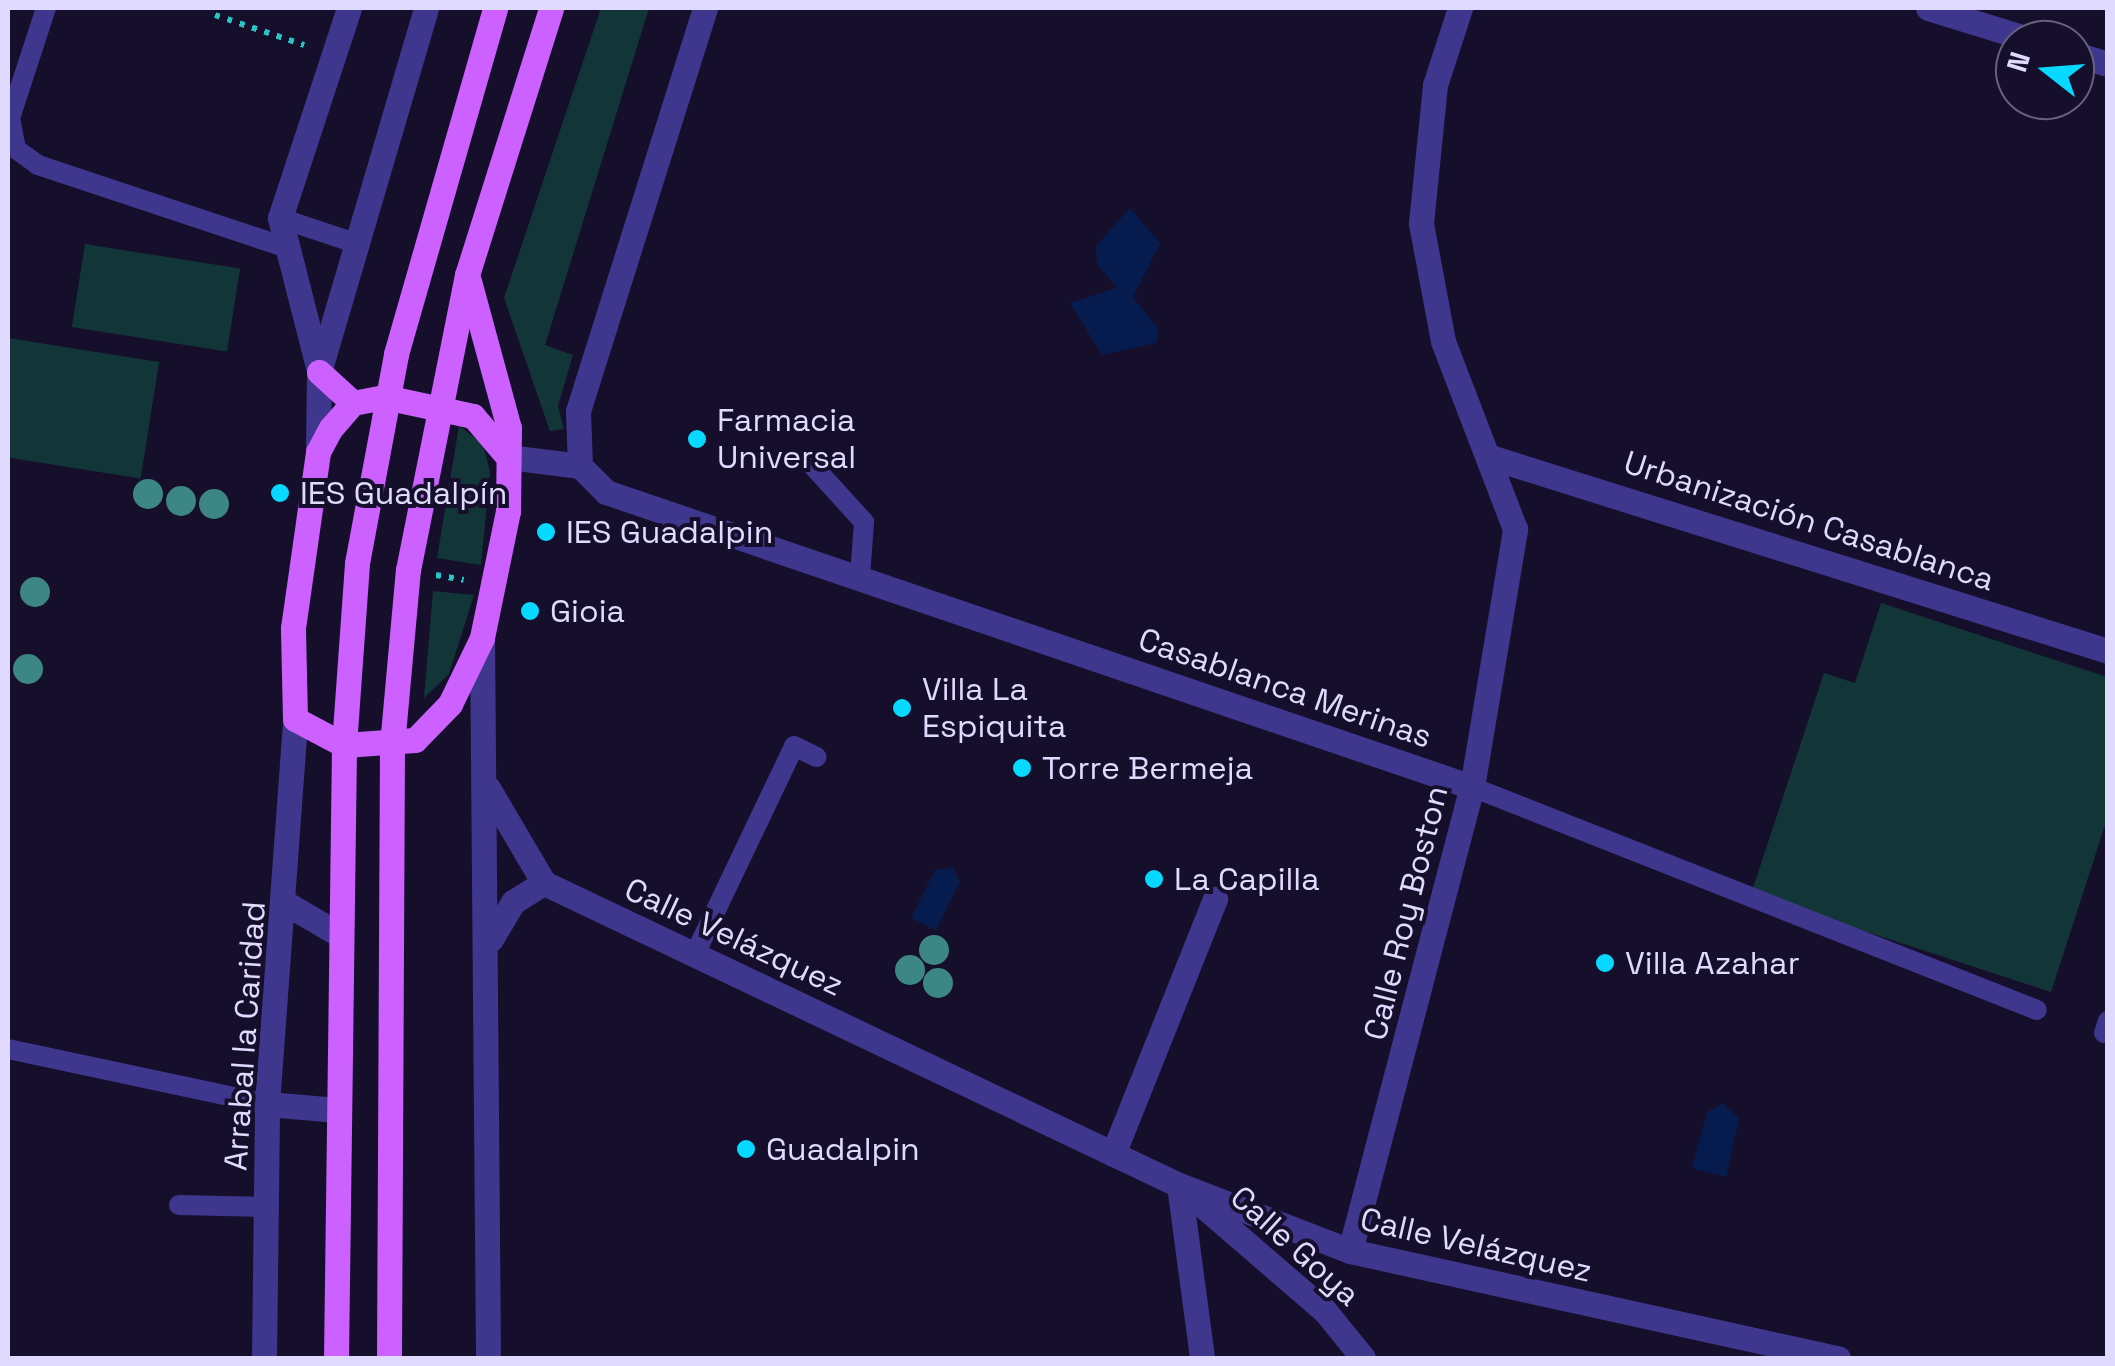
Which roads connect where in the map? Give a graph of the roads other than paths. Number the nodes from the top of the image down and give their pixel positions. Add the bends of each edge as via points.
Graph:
1 (46, 8) edge
2 (349, 8) edge
3 (426, 8) edge
4 (495, 8) edge
5 (550, 8) edge
6 (705, 8) edge
7 (1460, 8) edge
8 (1928, 8) edge
9 (1995, 29) edge
10 (280, 218) junction
11 (352, 242) junction
12 (285, 247) junction
13 (467, 275) junction
14 (319, 372) junction
15 (385, 397) junction
16 (353, 402) junction
17 (436, 407) junction
18 (318, 452) junction
19 (508, 457) junction
20 (1490, 457) junction
21 (580, 466) junction
22 (814, 466) dead end
23 (860, 577) junction
24 (482, 638) junction
25 (2105, 647) edge
26 (295, 719) junction
27 (344, 745) junction
28 (392, 745) junction
29 (817, 756) dead end
30 (1472, 787) junction
31 (488, 788) junction
32 (544, 883) junction
33 (1215, 900) dead end
34 (287, 904) junction
35 (340, 934) junction
36 (488, 945) junction
37 (696, 954) junction
38 (2036, 1010) dead end
39 (8, 1049) edge
40 (267, 1104) junction
41 (338, 1110) junction
42 (1113, 1154) junction
43 (1179, 1185) junction
44 (179, 1205) dead end
45 (266, 1207) junction
46 (1350, 1250) junction
47 (264, 1358) edge
48 (336, 1358) edge
49 (389, 1358) edge
50 (488, 1358) edge
51 (1202, 1358) edge
52 (1364, 1358) edge
53 (1838, 1358) edge

1 - 12 lane via 10,118 16,149 38,165
2 - 10 street
3 - 11 street
4 - 15 main road
5 - 13 main road
6 - 21 street via 578,412
7 - 20 street, Calle Roy Boston via 1435,84 1421,224 1443,341
8 - 9 street
10 - 11 lane
10 - 12 street
11 - 14 street
12 - 14 street
13 - 17 main road
13 - 19 main road via 503,390
14 - 16 main road
14 - 18 street
15 - 16 main road
15 - 17 main road
15 - 27 main road via 357,563
16 - 18 main road
17 - 19 main road via 473,416
17 - 28 main road via 408,570
18 - 26 main road via 289,668
19 - 21 street
19 - 24 main road via 504,544
20 - 25 street, Urbanización Casablanca
20 - 30 street, Calle Roy Boston via 1515,529
21 - 23 street, Casablanca Merinas via 606,492
22 - 23 lane via 864,522
23 - 30 street, Casablanca Merinas
24 - 28 main road via 434,725
24 - 31 street
26 - 27 main road
26 - 34 street, Arrabal la Caridad
27 - 28 main road
27 - 35 main road
28 - 49 main road
29 - 37 lane via 794,746
30 - 38 lane, Casablanca Merinas
30 - 46 street, Calle Roy Boston
31 - 32 street
31 - 36 street
32 - 36 street via 512,902
32 - 37 street, Calle Velázquez
33 - 42 street
34 - 35 street
34 - 40 street, Arrabal la Caridad
35 - 41 main road
36 - 50 street
37 - 42 street, Calle Velázquez
39 - 40 lane
40 - 41 street
40 - 45 street, Arrabal la Caridad
41 - 48 main road
42 - 43 street, Calle Velázquez
43 - 46 street, Calle Velázquez
43 - 51 street
43 - 52 street, Calle Goya via 1325,1311
44 - 45 lane
45 - 47 street, Arrabal la Caridad
46 - 53 street, Calle Velázquez

